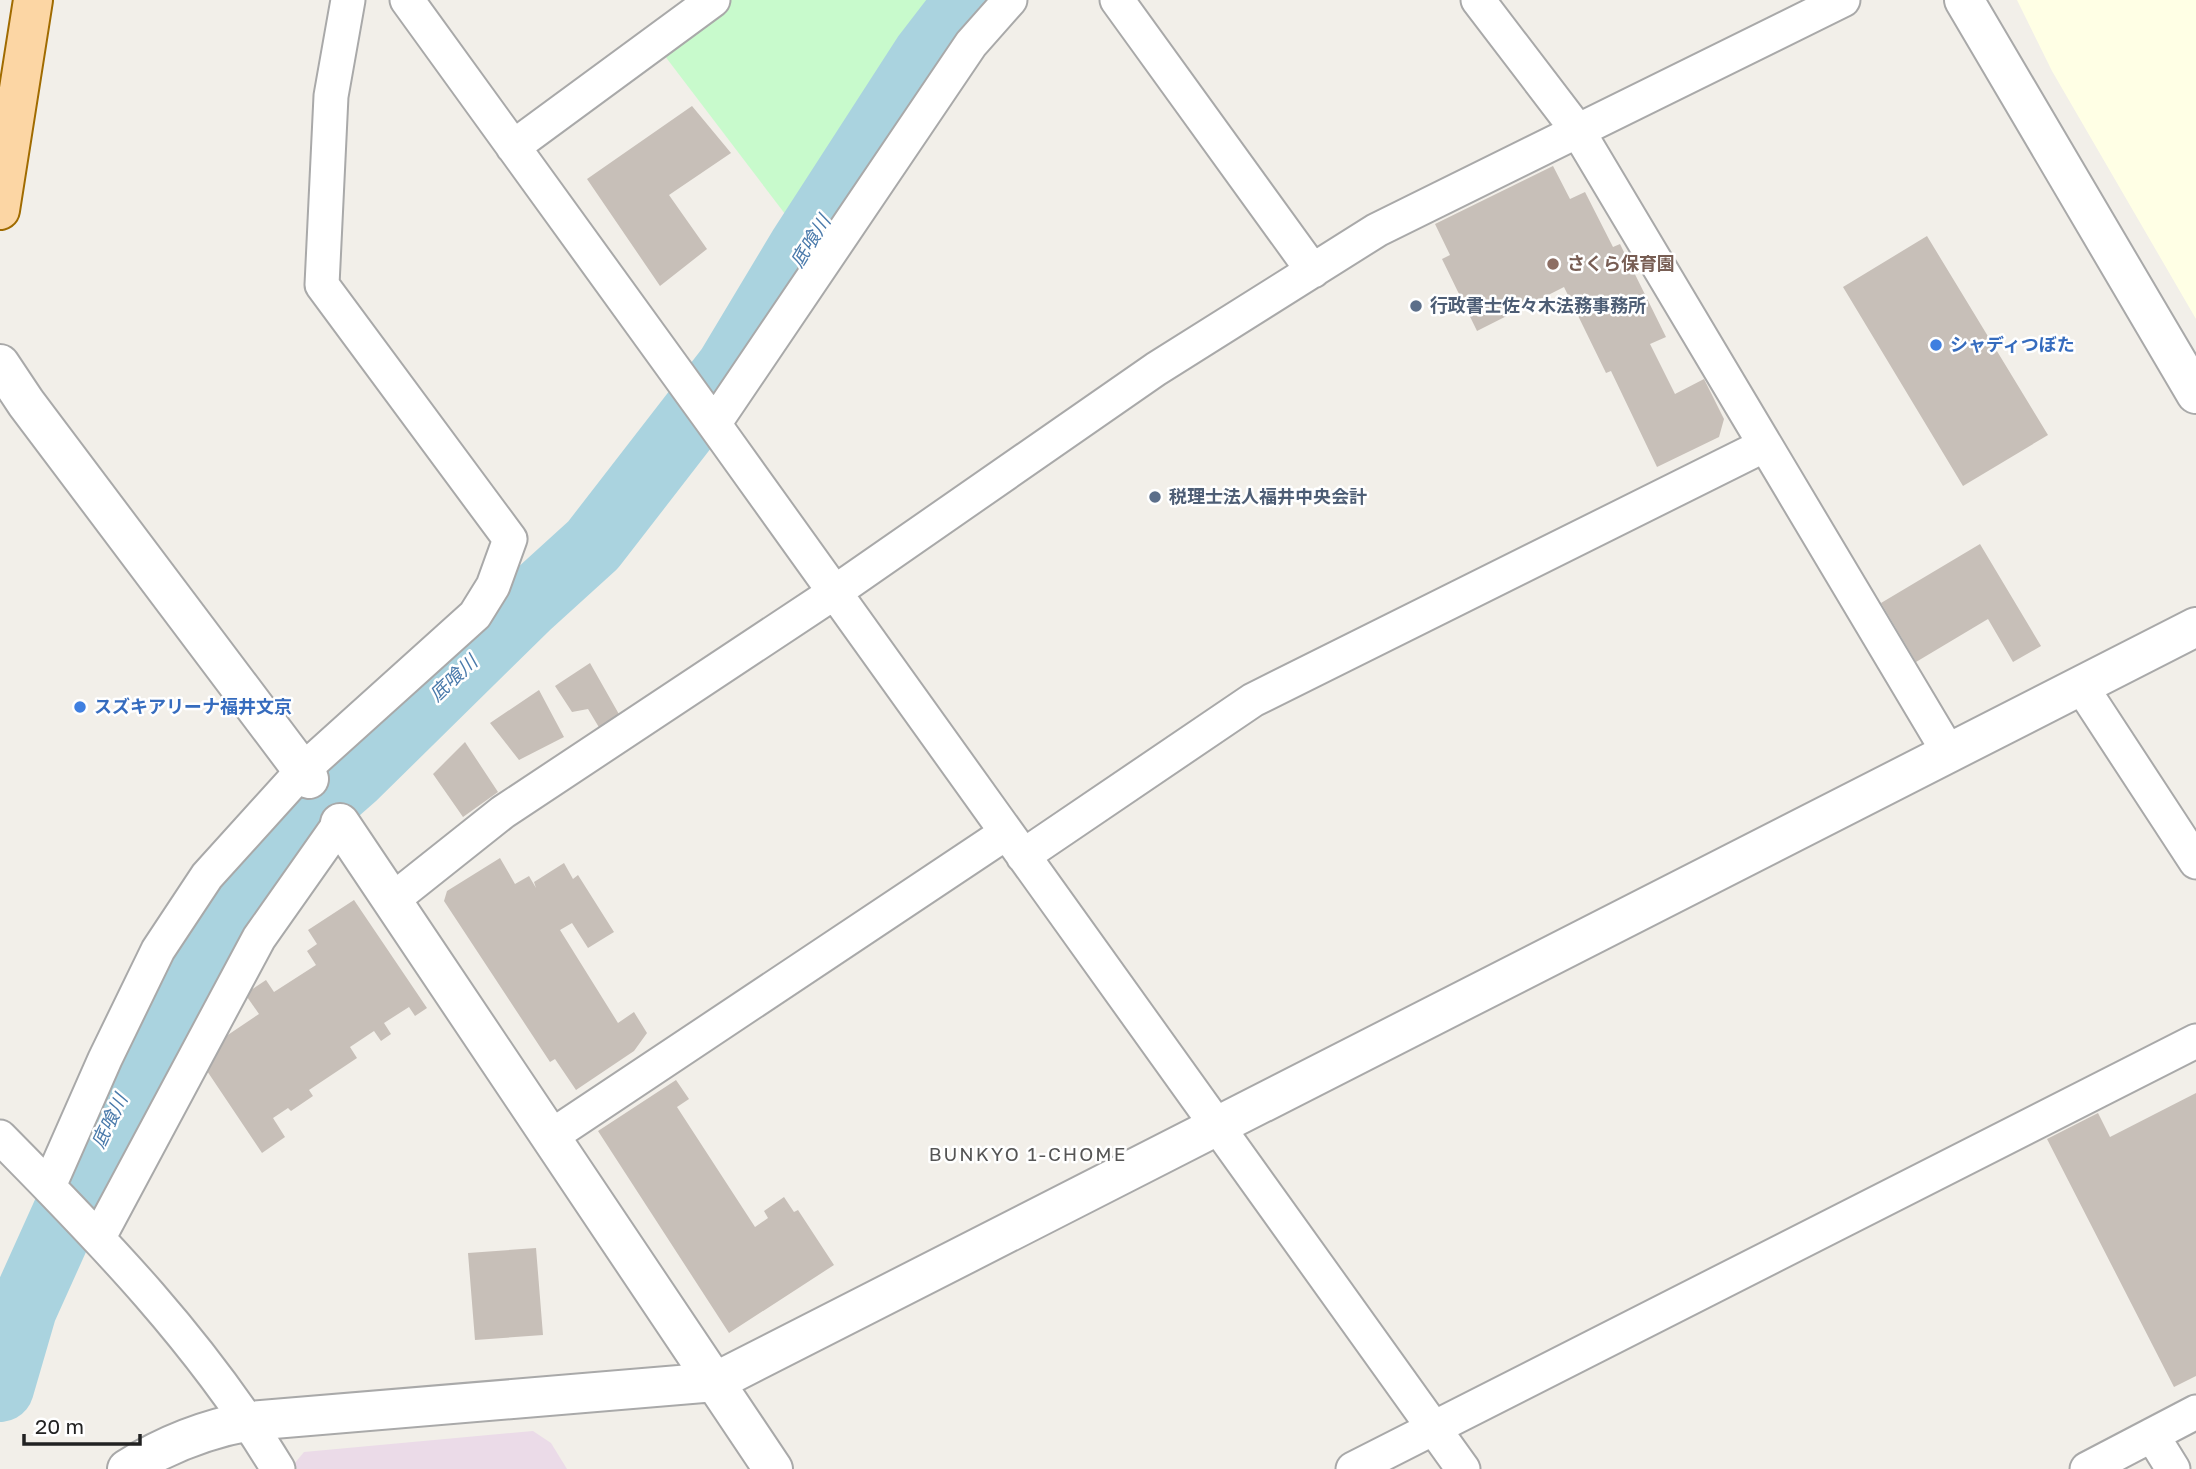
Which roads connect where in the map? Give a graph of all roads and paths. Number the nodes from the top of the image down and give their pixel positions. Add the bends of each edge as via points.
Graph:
1 (33, 0) edge
2 (348, 0) edge
3 (407, 0) edge
4 (713, 0) edge
5 (1010, 0) edge
6 (1116, 0) edge
7 (1478, 0) edge
8 (1843, 0) edge
9 (1964, 0) edge
10 (1578, 131) junction
11 (513, 147) junction
12 (0, 210) edge
13 (1313, 271) junction
14 (0, 364) edge
15 (2196, 394) edge
16 (714, 424) junction
17 (1765, 445) junction
18 (835, 592) junction
19 (2196, 627) edge
20 (2081, 686) junction
21 (1949, 753) junction
22 (306, 775) junction
23 (340, 824) joint
24 (1015, 845) junction
25 (2196, 862) edge
26 (391, 901) junction
27 (2196, 1041) edge
28 (1216, 1127) junction
29 (0, 1137) edge
30 (550, 1138) junction
31 (49, 1186) junction
32 (99, 1237) junction
33 (715, 1382) junction
34 (2196, 1412) edge
35 (250, 1421) junction
36 (1433, 1427) junction
37 (2152, 1435) junction
38 (127, 1469) edge
39 (278, 1469) edge
40 (773, 1469) edge
41 (1353, 1469) edge
42 (1463, 1469) edge
43 (2087, 1469) edge
44 (2173, 1469) edge

1 - 12 main road
2 - 22 street via 331,96 323,285 510,539 494,586 475,615
3 - 11 street
4 - 11 street
5 - 16 street via 971,44
6 - 13 street
7 - 10 street
8 - 10 street
9 - 15 street
10 - 13 street via 1377,230
10 - 17 street
11 - 16 street
13 - 18 street via 1156,369
14 - 22 street
16 - 18 street
17 - 21 street
17 - 24 street via 1253,700
18 - 24 street
18 - 26 street via 503,812
19 - 20 street
20 - 21 street
20 - 25 street
21 - 28 street
22 - 31 street via 207,876 158,950
23 - 26 street
23 - 32 street via 259,938
24 - 28 street
24 - 30 street
26 - 30 street
27 - 36 street
28 - 33 street
28 - 36 street
29 - 31 street
30 - 33 street
31 - 32 street
32 - 35 street via 199,1352
33 - 35 street
33 - 40 street
34 - 37 street
35 - 38 street via 176,1442
35 - 39 street
36 - 41 street
36 - 42 street
37 - 43 street
37 - 44 street

